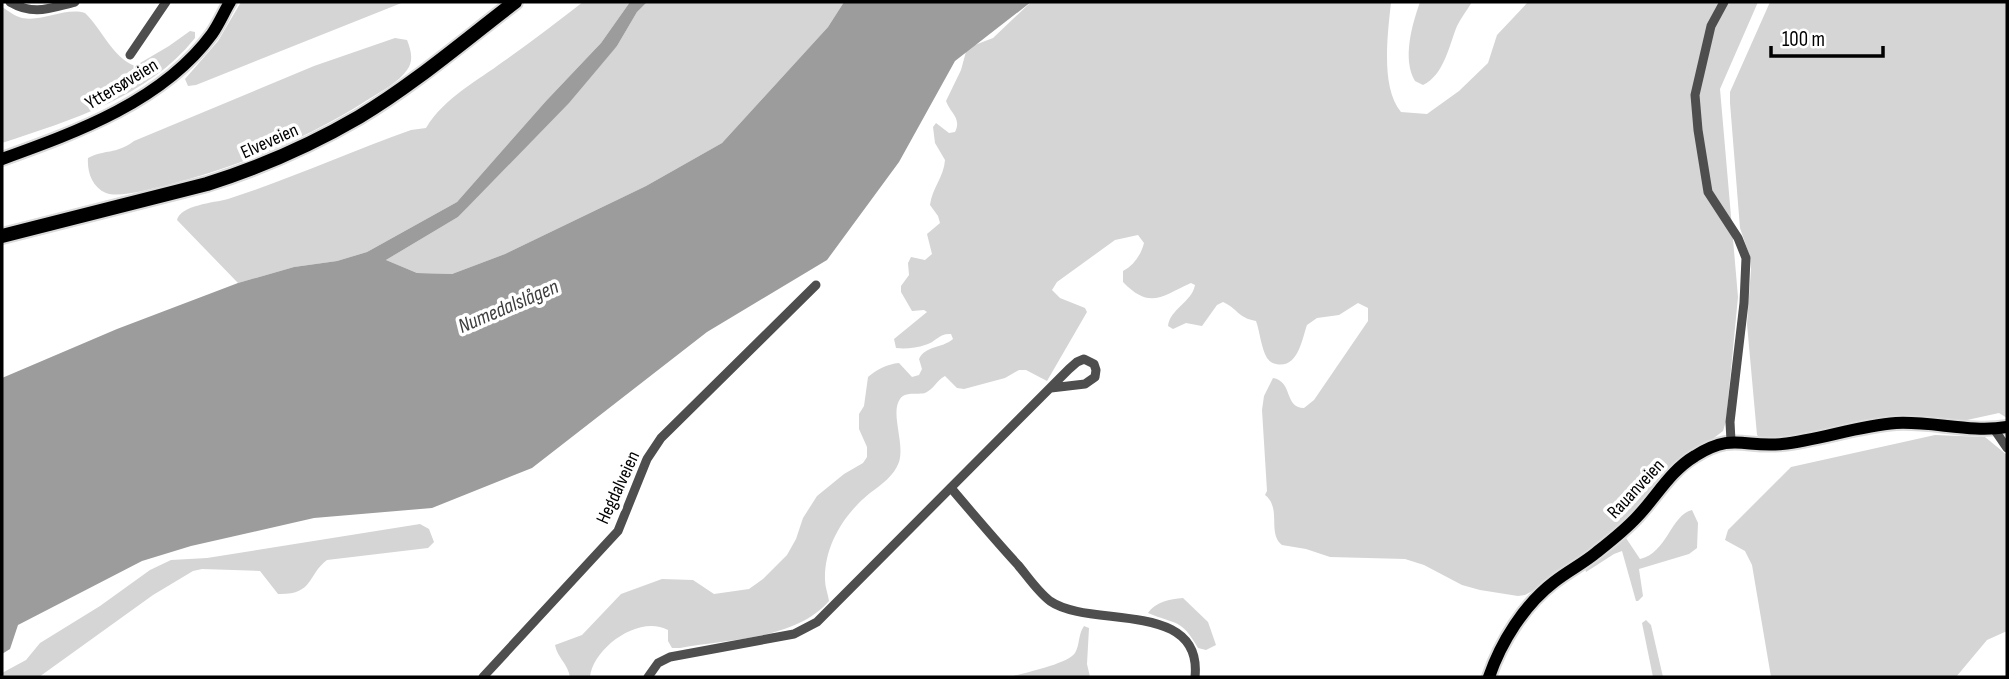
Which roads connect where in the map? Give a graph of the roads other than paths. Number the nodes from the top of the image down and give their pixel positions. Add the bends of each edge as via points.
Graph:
1 (10, 2) edge
2 (75, 2) edge
3 (166, 2) edge
4 (230, 2) edge
5 (515, 2) edge
6 (1724, 2) edge
7 (130, 55) dead end
8 (2, 159) edge
9 (2, 236) edge
10 (816, 285) dead end
11 (1051, 388) junction
12 (2001, 428) edge
13 (1731, 441) junction
14 (2007, 448) edge
15 (951, 488) junction
16 (483, 677) edge
17 (648, 677) edge
18 (1195, 677) edge
19 (1489, 677) edge

1 - 2 street via 23,10
3 - 7 street
4 - 8 main road, Yttersøveien via 212,34 184,66 157,87 96,122
5 - 9 highway, Elveveien via 394,94 299,149 207,184
6 - 13 street via 1711,26 1695,95 1708,192 1746,258
10 - 16 street, Hegdalveien via 661,438 647,459 618,531
11 - 11 street via 1085,384 1095,377 1094,364 1084,359 1077,362
11 - 15 street
12 - 13 main road, Rauanveien via 1900,423 1783,444
12 - 14 street, Rauanveien
13 - 19 main road, Rauanveien via 1683,464 1624,530 1549,586 1511,632
15 - 17 street via 807,629 670,657 658,663
15 - 18 street via 1046,599 1068,610 1170,629 1189,646

